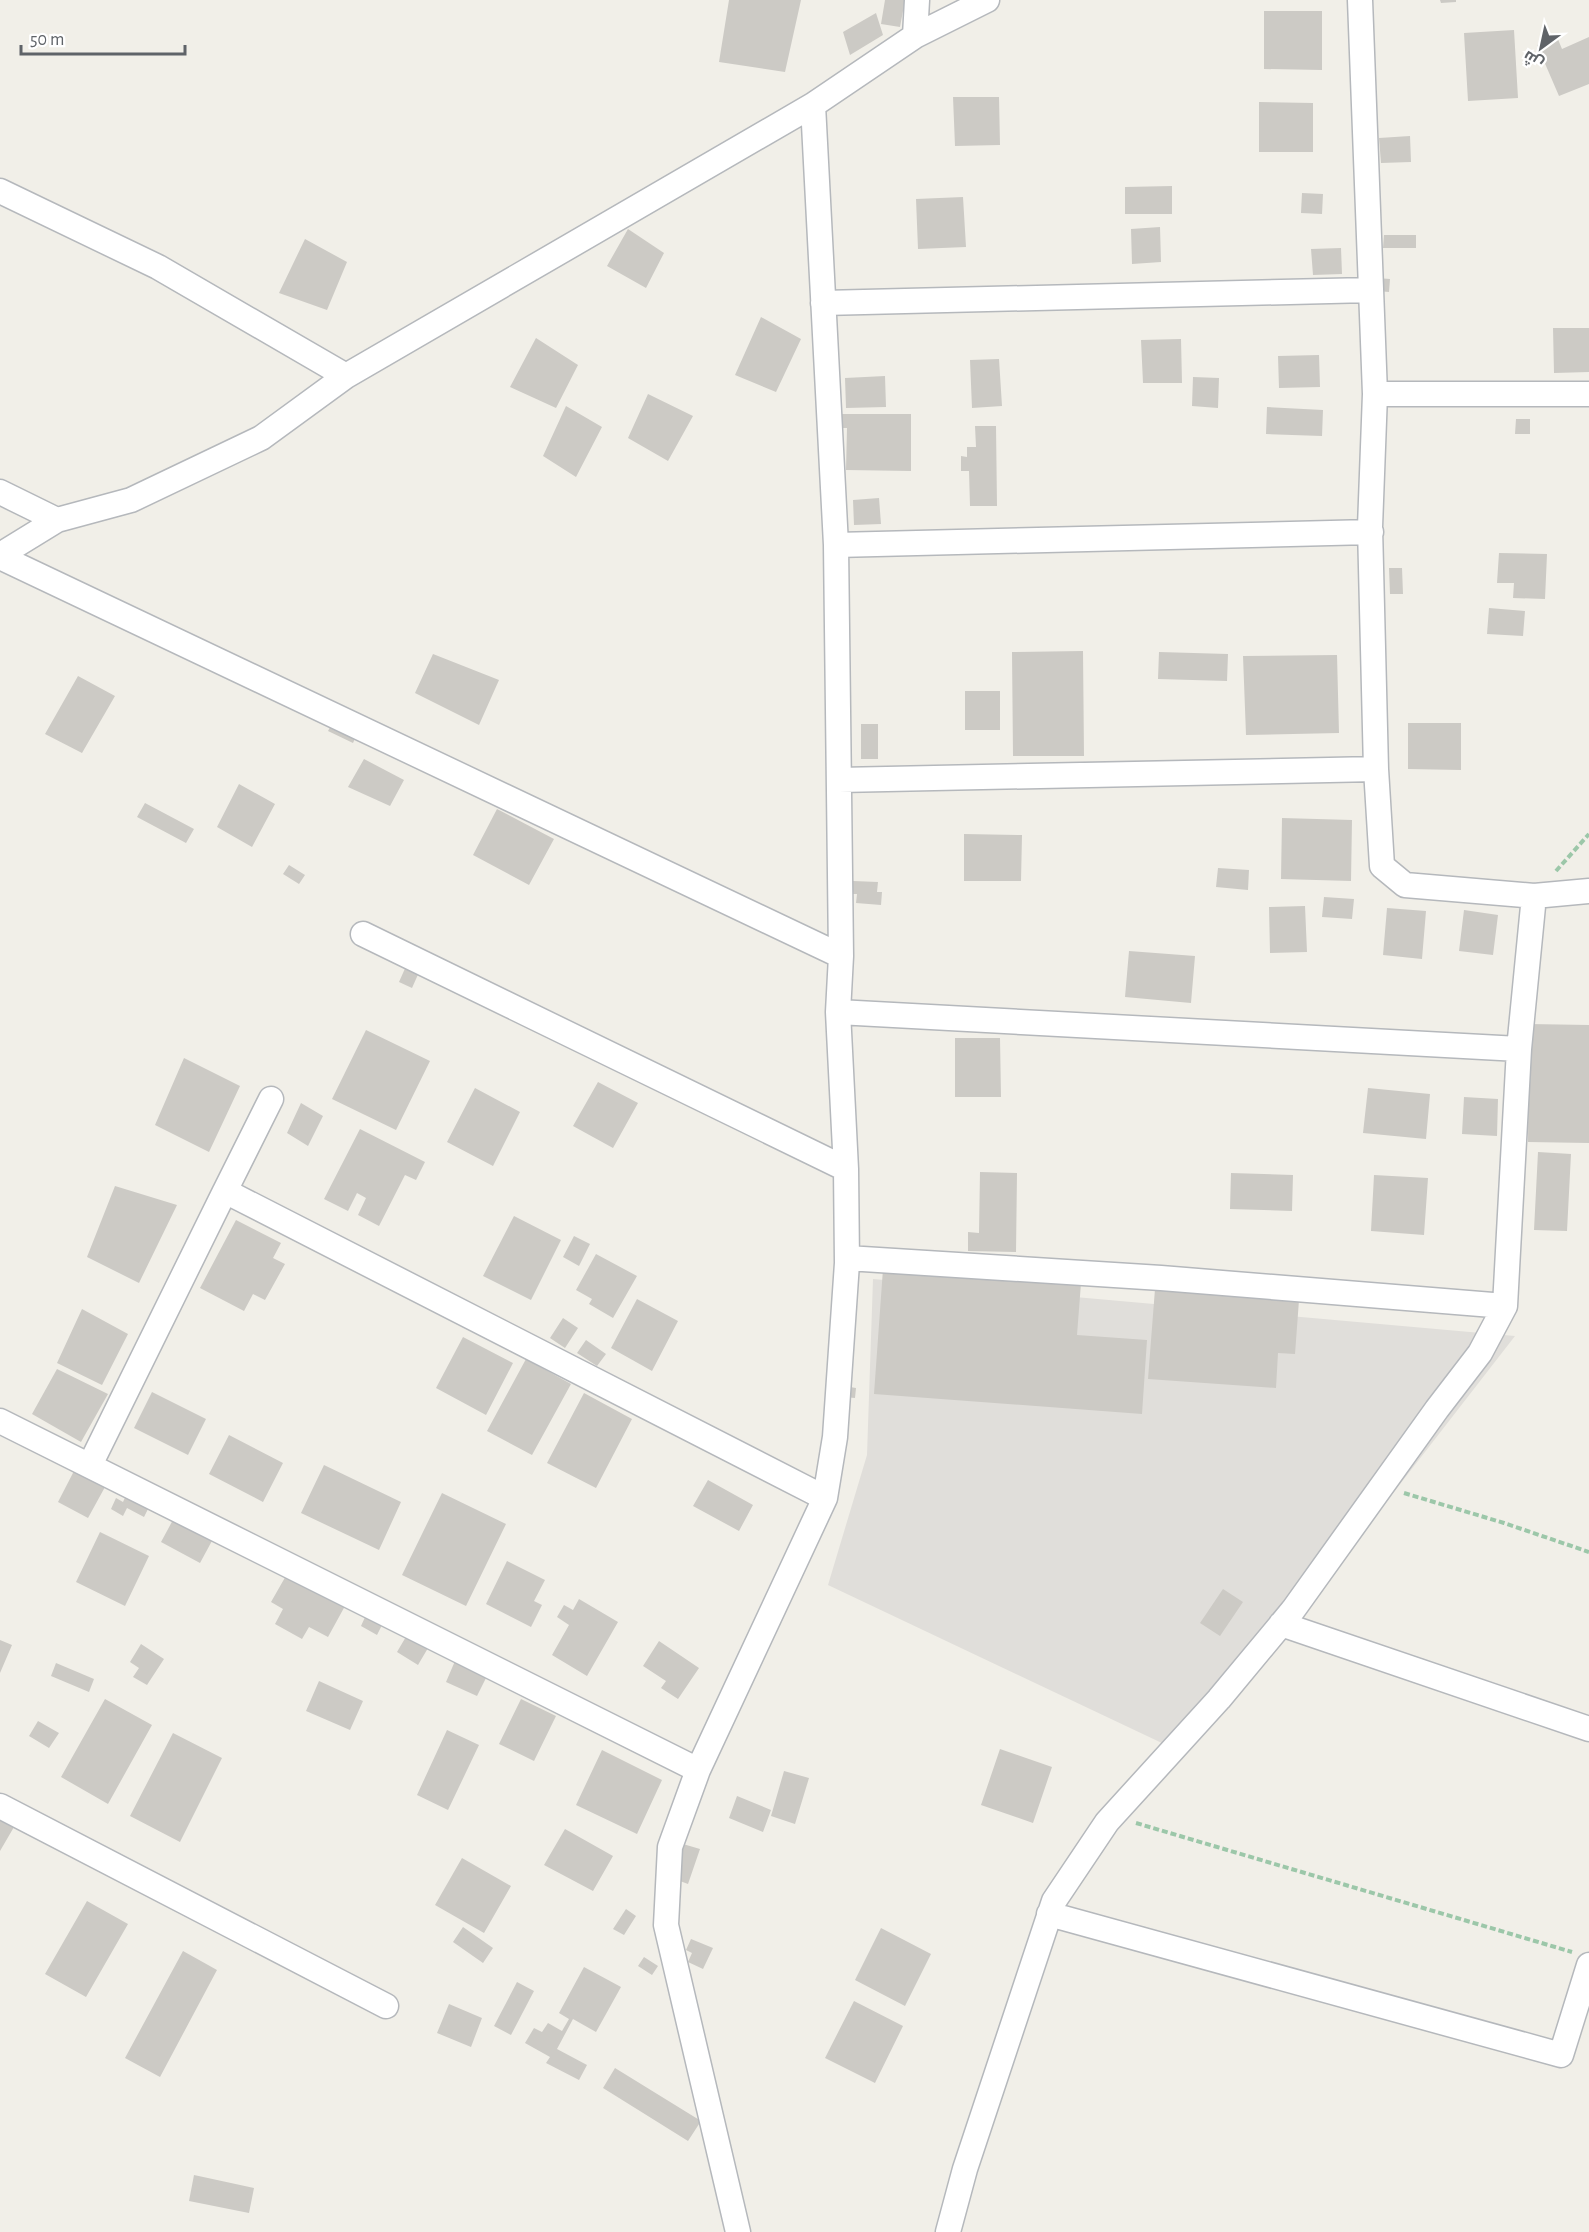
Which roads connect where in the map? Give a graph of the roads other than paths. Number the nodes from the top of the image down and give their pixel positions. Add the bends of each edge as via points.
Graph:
1 (917, 0) edge
2 (987, 0) edge
3 (1360, 0) edge
4 (915, 36) junction
5 (813, 105) junction
6 (0, 190) edge
7 (1370, 290) junction
8 (823, 303) junction
9 (346, 376) junction
10 (1375, 394) junction
11 (1589, 394) edge
12 (0, 492) edge
13 (57, 520) junction
14 (1371, 532) junction
15 (836, 545) junction
16 (0, 556) edge
17 (1376, 769) junction
18 (839, 780) junction
19 (1589, 891) edge
20 (1534, 896) junction
21 (363, 934) dead end
22 (841, 956) junction
23 (838, 1012) junction
24 (1519, 1049) junction
25 (271, 1099) dead end
26 (846, 1169) junction
27 (225, 1191) junction
28 (847, 1258) junction
29 (1505, 1306) junction
30 (1, 1423) edge
31 (90, 1466) junction
32 (825, 1498) junction
33 (1281, 1624) junction
34 (1589, 1728) edge
35 (698, 1770) junction
36 (0, 1806) edge
37 (1048, 1914) junction
38 (1583, 1959) edge
39 (386, 2006) dead end
40 (738, 2232) edge
41 (948, 2232) edge

1 - 4 street
2 - 4 street
3 - 7 street
4 - 5 street
5 - 8 street
5 - 9 street
6 - 9 street via 158,267
7 - 8 street
7 - 10 street
8 - 15 street
9 - 13 street via 261,438 132,500
10 - 11 street
10 - 14 street
12 - 13 street
13 - 16 street
14 - 15 street
14 - 17 street
15 - 18 street
16 - 22 street
17 - 18 street
17 - 20 street via 1382,866 1405,885
18 - 22 street
19 - 20 street
20 - 24 street
21 - 26 street
22 - 23 street
23 - 24 street
23 - 26 street
24 - 29 street
25 - 27 street
26 - 28 street
27 - 31 street
27 - 32 street
28 - 29 street
28 - 32 street via 835,1437
29 - 33 street via 1480,1353
30 - 31 street
31 - 35 street
32 - 35 street
33 - 34 street
33 - 37 street via 1219,1699 1112,1816
35 - 40 street via 670,1847 666,1925
36 - 39 street
37 - 38 street via 1561,2055
37 - 41 street

